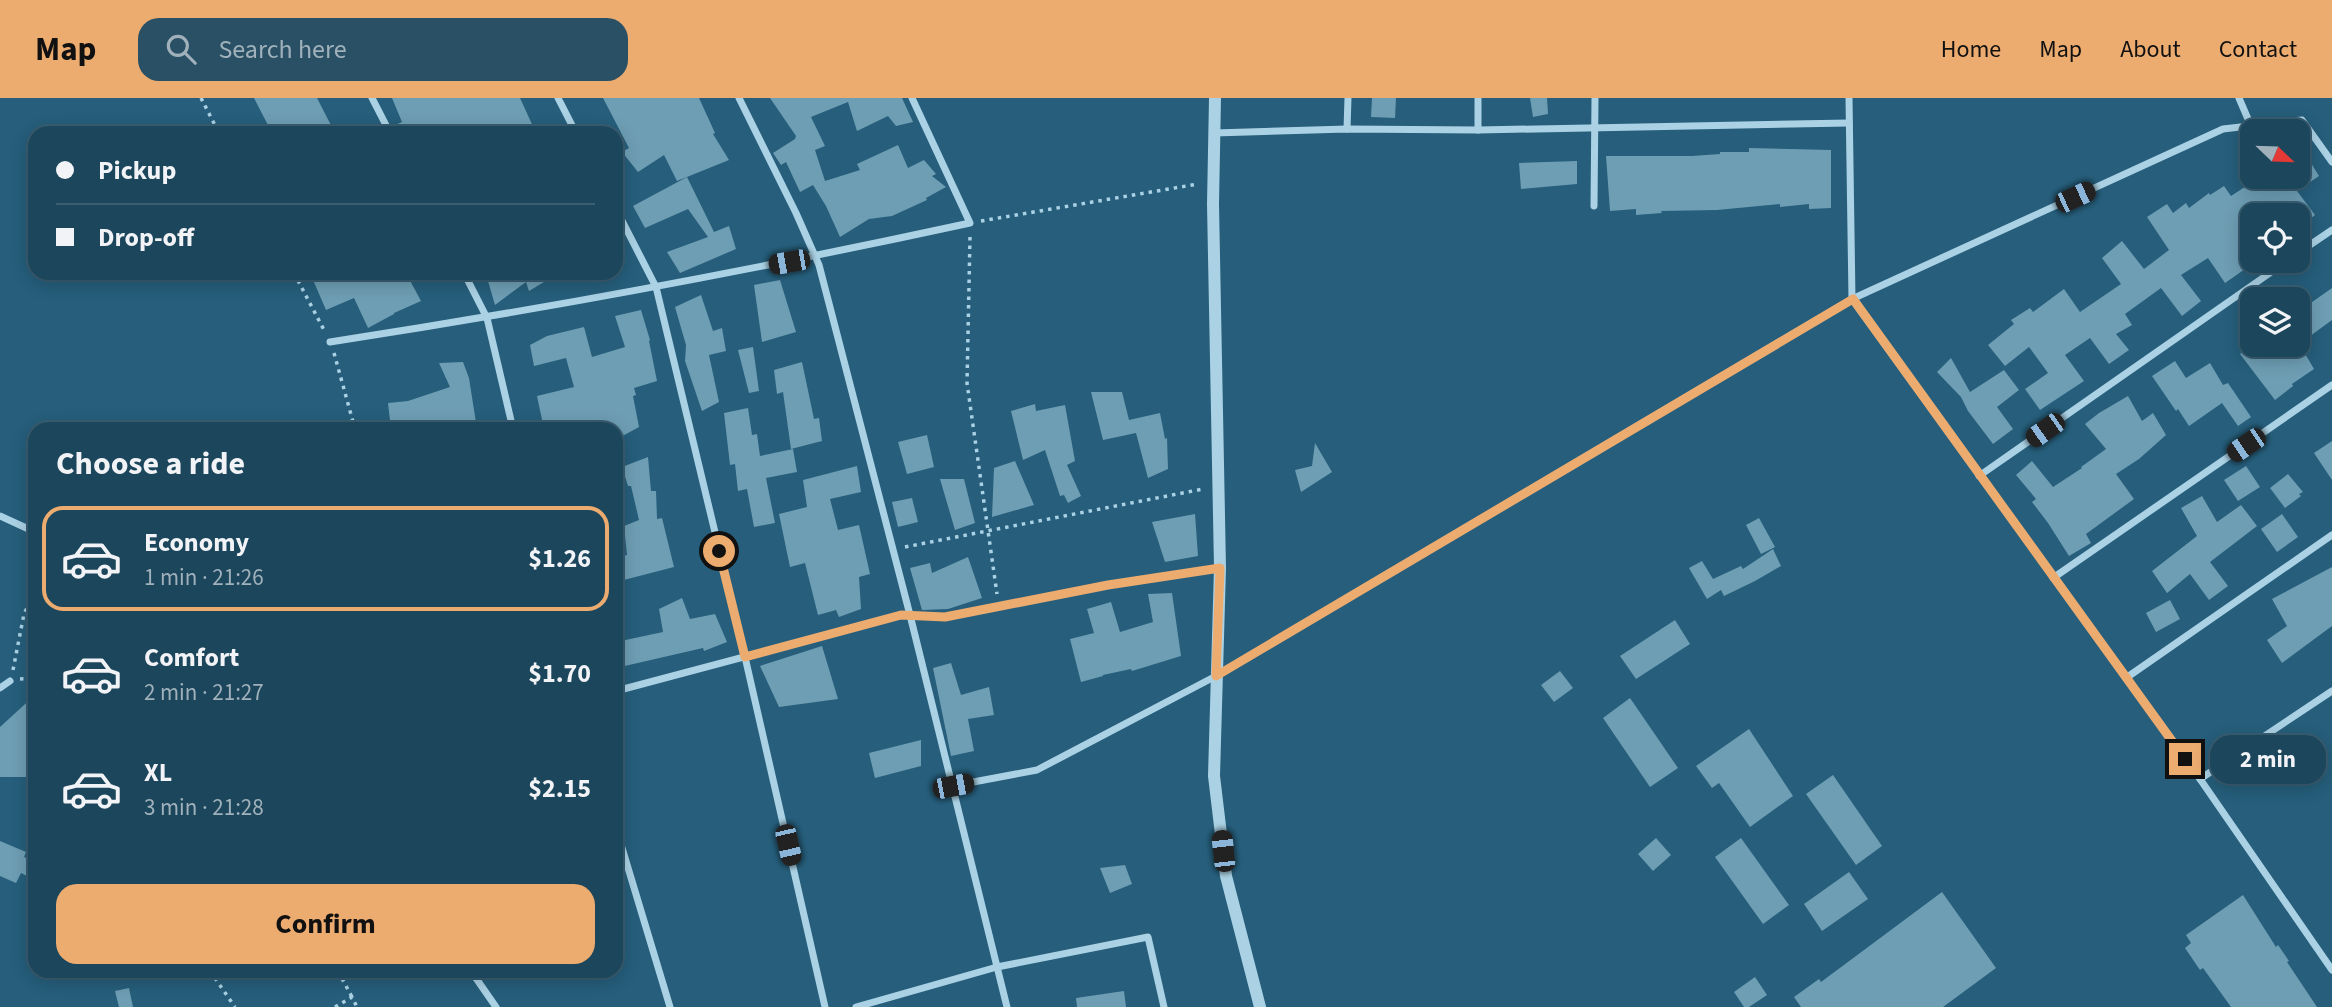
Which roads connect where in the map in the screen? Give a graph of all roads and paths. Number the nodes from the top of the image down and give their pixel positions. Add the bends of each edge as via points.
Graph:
1 (201, 98) edge
2 (372, 98) edge
3 (558, 98) edge
4 (738, 98) edge
5 (912, 98) edge
6 (1215, 98) edge
7 (1348, 98) edge
8 (1478, 98) edge
9 (1595, 98) edge
10 (1849, 98) edge
11 (2239, 98) edge
12 (2248, 119) edge
13 (1849, 123) junction
14 (215, 126) edge
15 (386, 126) edge
16 (572, 126) edge
17 (2240, 127) edge
18 (1595, 128) junction
19 (1348, 129) junction
20 (1478, 130) junction
21 (2310, 131) edge
22 (1214, 133) junction
23 (2323, 149) junction
24 (2332, 154) edge
25 (2332, 162) edge
26 (1213, 181) junction
27 (1594, 206) dead end
28 (623, 223) edge
29 (970, 223) junction
30 (2332, 230) edge
31 (2310, 246) edge
32 (815, 257) junction
33 (2270, 273) edge
34 (468, 280) edge
35 (656, 287) junction
36 (1853, 299) junction
37 (487, 318) junction
38 (330, 342) dead end
39 (2332, 385) edge
40 (511, 422) edge
41 (1979, 476) junction
42 (1218, 486) junction
43 (0, 516) edge
44 (28, 528) edge
45 (988, 531) junction
46 (2332, 536) edge
47 (893, 549) junction
48 (1220, 568) junction
49 (2053, 578) junction
50 (28, 606) edge
51 (998, 607) junction
52 (910, 615) junction
53 (745, 657) junction
54 (1216, 676) junction
55 (2126, 678) junction
56 (28, 679) edge
57 (10, 681) junction
58 (0, 688) edge
59 (623, 689) edge
60 (2332, 691) edge
61 (2200, 779) junction
62 (953, 786) junction
63 (623, 851) edge
64 (997, 967) junction
65 (2332, 970) edge
66 (215, 978) edge
67 (342, 978) edge
68 (476, 978) edge
69 (352, 997) junction
70 (235, 1007) edge
71 (335, 1007) edge
72 (357, 1007) edge
73 (496, 1007) edge
74 (670, 1007) edge
75 (825, 1007) edge
76 (856, 1007) edge
77 (1007, 1007) edge
78 (1164, 1007) edge
79 (1260, 1007) edge

1 - 14 path
2 - 15 street
3 - 16 street
4 - 32 street
5 - 29 street
6 - 22 street
7 - 19 street
8 - 20 street
9 - 18 street
10 - 13 street
11 - 12 street
13 - 18 street
13 - 36 street
17 - 36 street via 2223,129
18 - 20 street
18 - 27 street
19 - 20 street
19 - 22 street
21 - 23 street
22 - 26 street
23 - 24 street
23 - 25 street
26 - 29 path
26 - 42 street
28 - 35 street
29 - 32 street
29 - 45 path via 967,383
30 - 31 street
32 - 35 street
32 - 47 street
33 - 41 street
34 - 37 street
35 - 37 street
35 - 53 street
36 - 41 street
36 - 54 street
37 - 38 street
37 - 40 street
39 - 49 street
41 - 49 street
42 - 45 path
42 - 48 street
43 - 44 street
45 - 47 path
45 - 51 path
46 - 55 street
47 - 52 street
48 - 51 street
48 - 54 street
49 - 55 street
50 - 57 path
51 - 52 street via 945,617
52 - 53 street
52 - 62 street
53 - 59 street
53 - 75 street
54 - 62 street via 1037,770
54 - 79 street via 1214,776 1226,876
55 - 61 street
56 - 57 path
57 - 58 street
60 - 61 street
61 - 65 street
62 - 64 street
63 - 74 street
64 - 76 street
64 - 77 street
64 - 78 street via 1148,937
66 - 70 path
67 - 69 path
68 - 73 street
69 - 71 path
69 - 72 path

